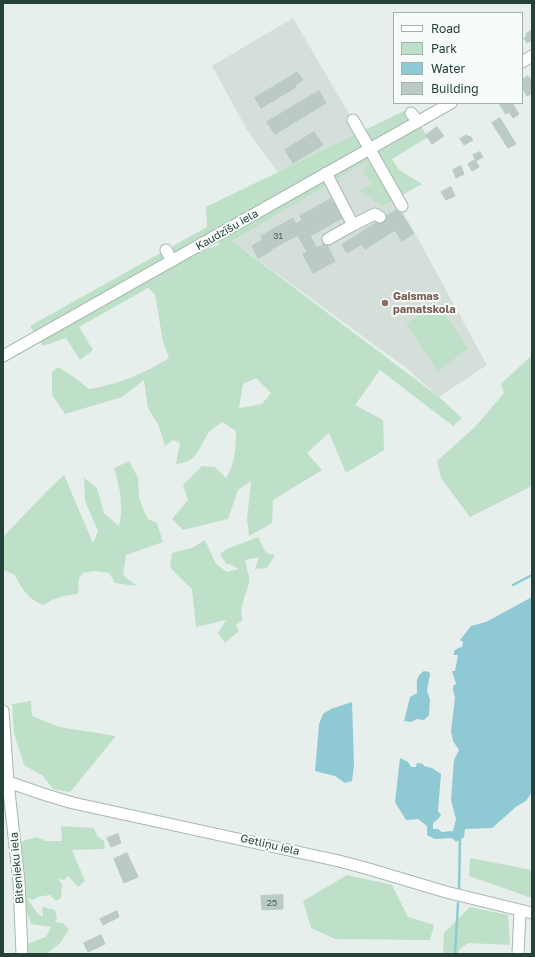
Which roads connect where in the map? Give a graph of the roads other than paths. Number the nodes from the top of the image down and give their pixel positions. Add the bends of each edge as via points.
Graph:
1 (532, 56) edge
2 (523, 61) edge
3 (449, 104) edge
4 (411, 113) dead end
5 (353, 120) dead end
6 (418, 122) junction
7 (369, 148) junction
8 (326, 173) junction
9 (402, 206) dead end
10 (380, 217) dead end
11 (353, 225) junction
12 (328, 239) dead end
13 (166, 250) dead end
14 (172, 261) junction
15 (4, 353) edge
16 (3, 711) edge
17 (8, 782) junction
18 (520, 911) junction
19 (532, 913) edge
20 (22, 954) edge
21 (518, 954) edge

1 - 2 street
3 - 6 street, Kaudzīšu iela
4 - 6 street
5 - 7 street
6 - 7 street, Kaudzīšu iela
7 - 8 street, Kaudzīšu iela
7 - 9 street
8 - 11 street
8 - 14 street, Kaudzīšu iela
10 - 11 street via 374,214
11 - 12 street
13 - 14 street
14 - 15 street, Kaudzīšu iela
16 - 17 street, Bitenieku iela
17 - 18 street, Getliņu iela via 73,803 331,859
17 - 20 street, Bitenieku iela via 19,882
18 - 19 street, Getliņu iela
18 - 21 street

